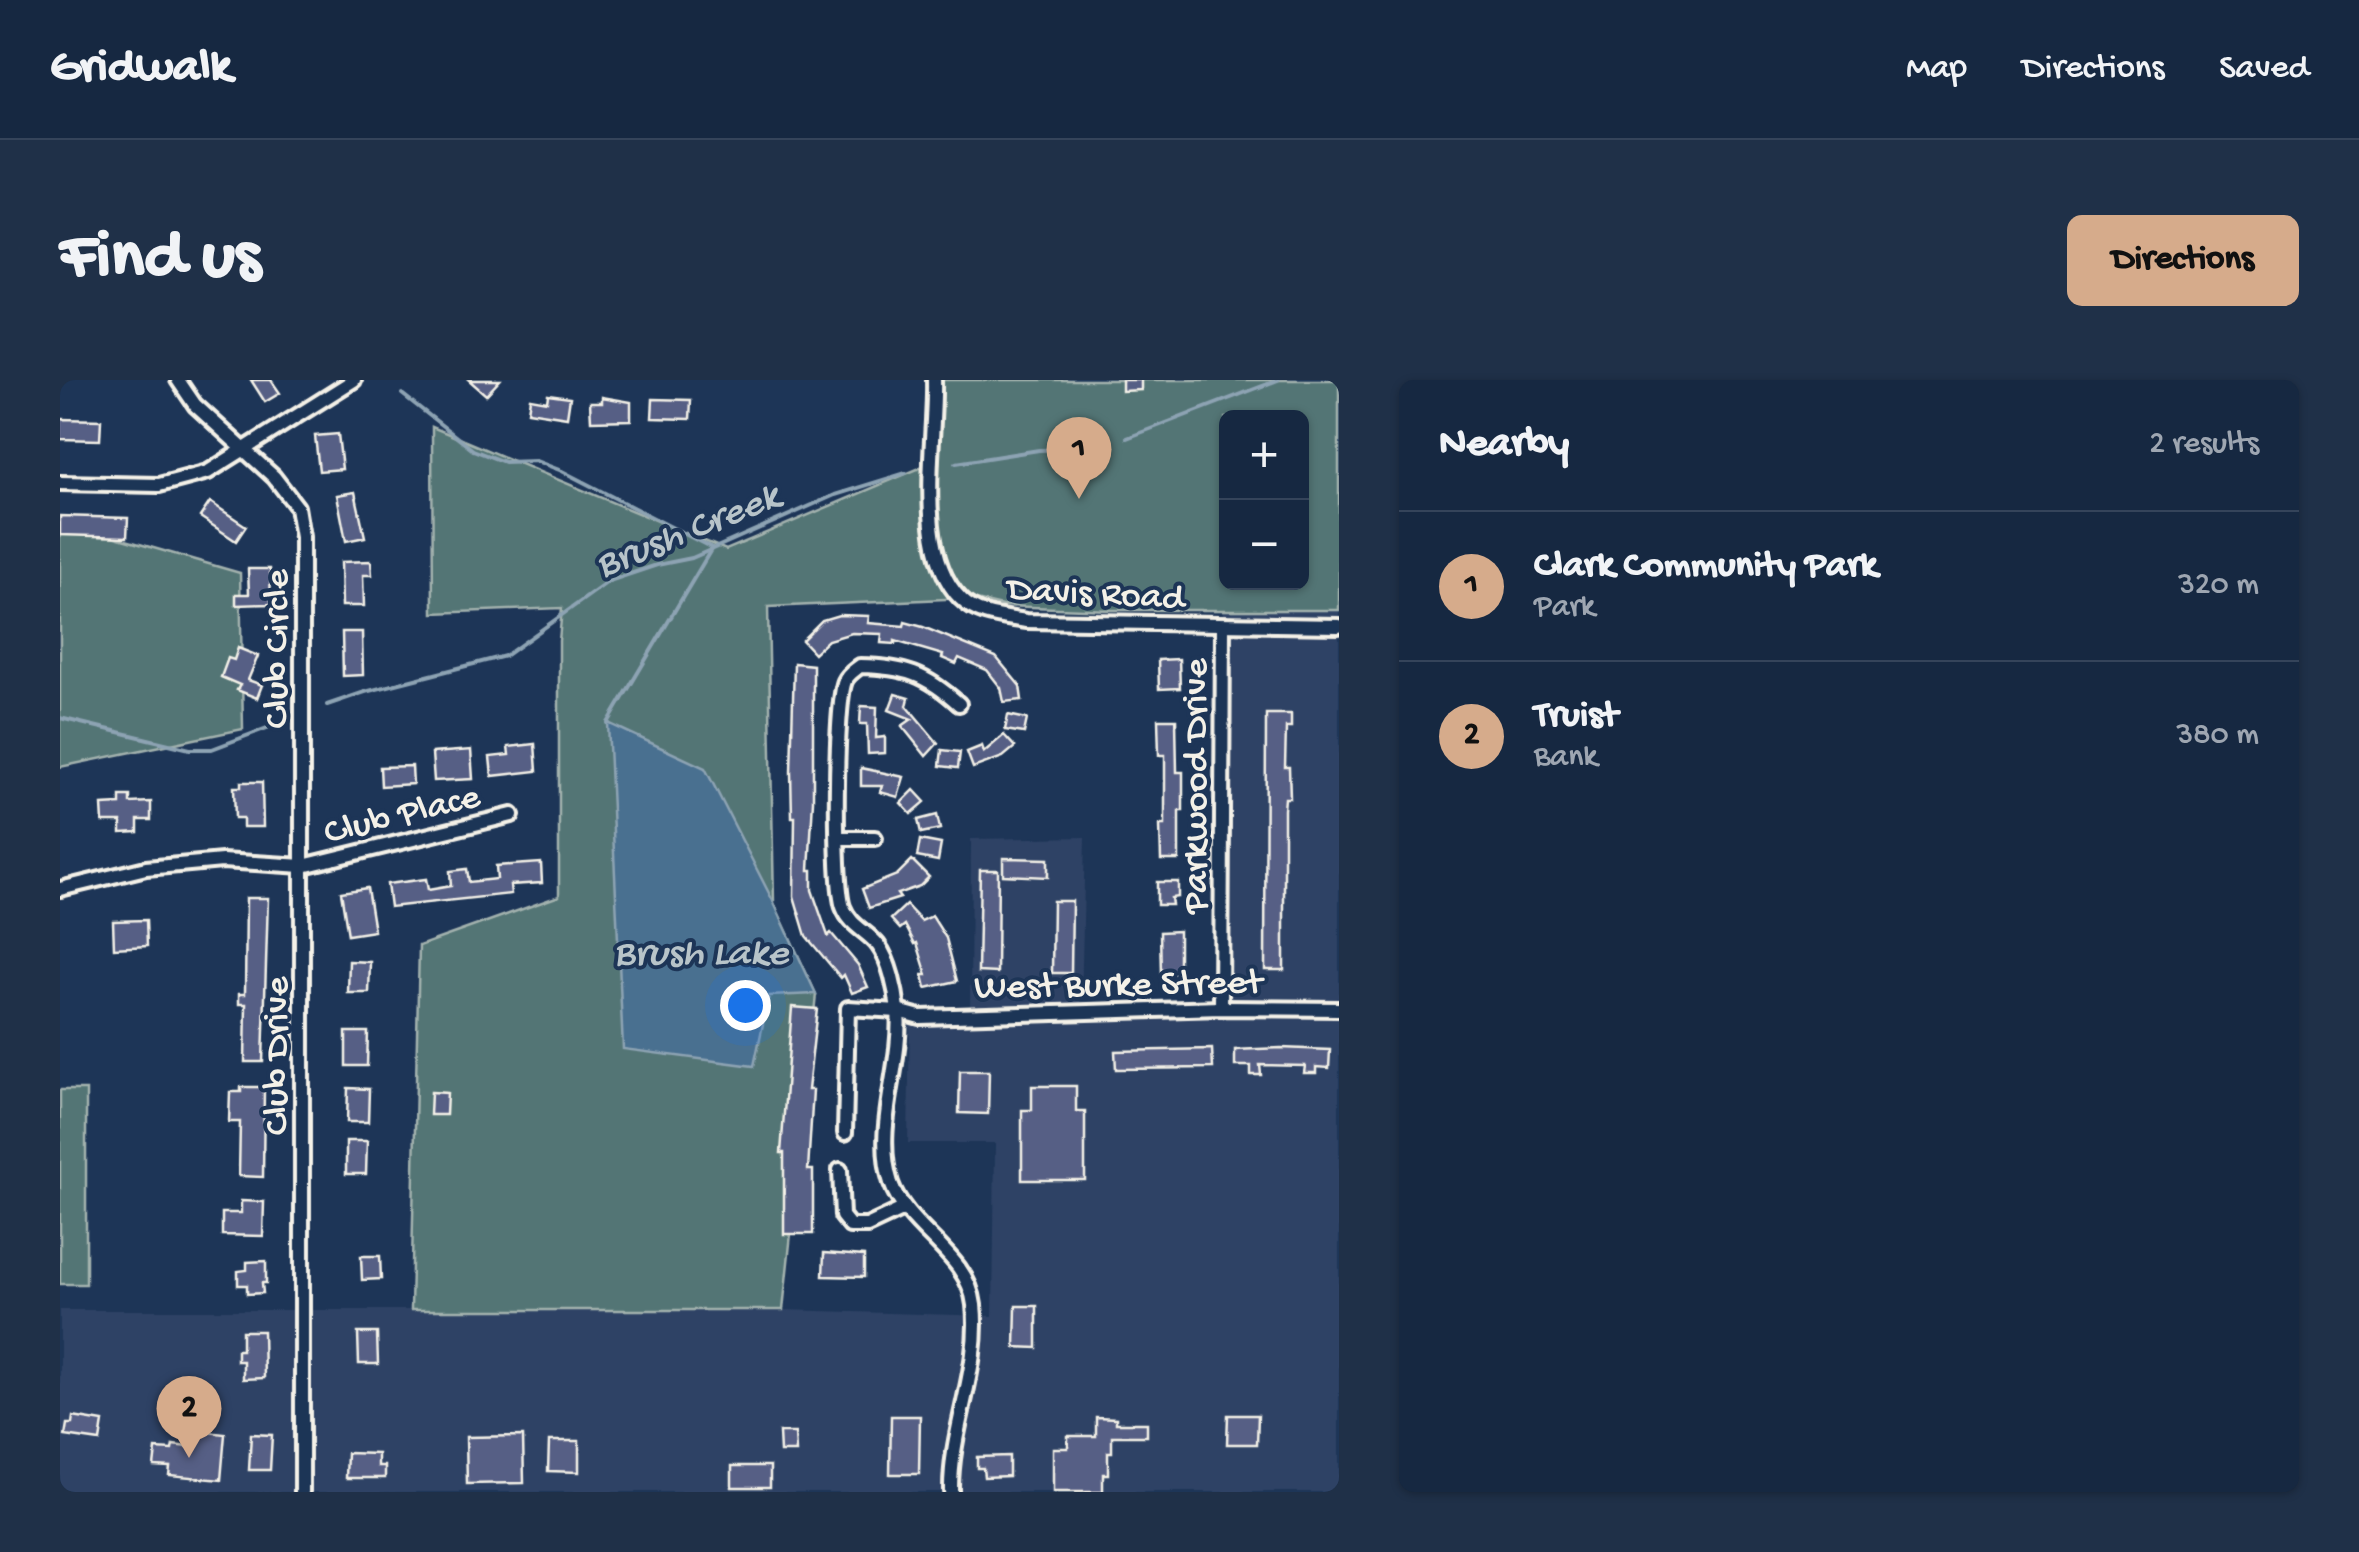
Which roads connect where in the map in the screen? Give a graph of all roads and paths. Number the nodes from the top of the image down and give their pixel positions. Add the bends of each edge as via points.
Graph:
1 (178, 380) edge
2 (354, 380) edge
3 (934, 380) edge
4 (246, 451) junction
5 (60, 483) edge
6 (1223, 625) junction
7 (1339, 626) edge
8 (959, 704) dead end
9 (512, 814) dead end
10 (839, 838) junction
11 (875, 838) dead end
12 (304, 866) junction
13 (60, 888) edge
14 (1221, 1008) junction
15 (1339, 1009) edge
16 (898, 1011) junction
17 (845, 1133) dead end
18 (840, 1170) dead end
19 (904, 1209) junction
20 (302, 1492) edge
21 (951, 1492) edge

1 - 4 street, Club Circle
2 - 4 street
3 - 6 street, Davis Road via 932,526 942,572 961,600 988,614 1026,621
4 - 5 street via 208,472 159,485
4 - 12 street, Club Circle via 296,507 302,536
6 - 7 street, Davis Road
6 - 14 street, Parkwood Drive
8 - 10 street via 934,682 909,672 860,666 846,677
9 - 12 street, Club Place
10 - 11 street
10 - 16 street via 844,911 885,957
12 - 13 street via 222,862 146,868
12 - 20 street, Club Drive
14 - 15 street, West Burke Street
14 - 16 street, West Burke Street via 920,1017
16 - 17 street, West Burke Street via 848,1008
16 - 19 street via 886,1148
18 - 19 street via 842,1216 850,1226
19 - 21 street via 966,1275 974,1302

